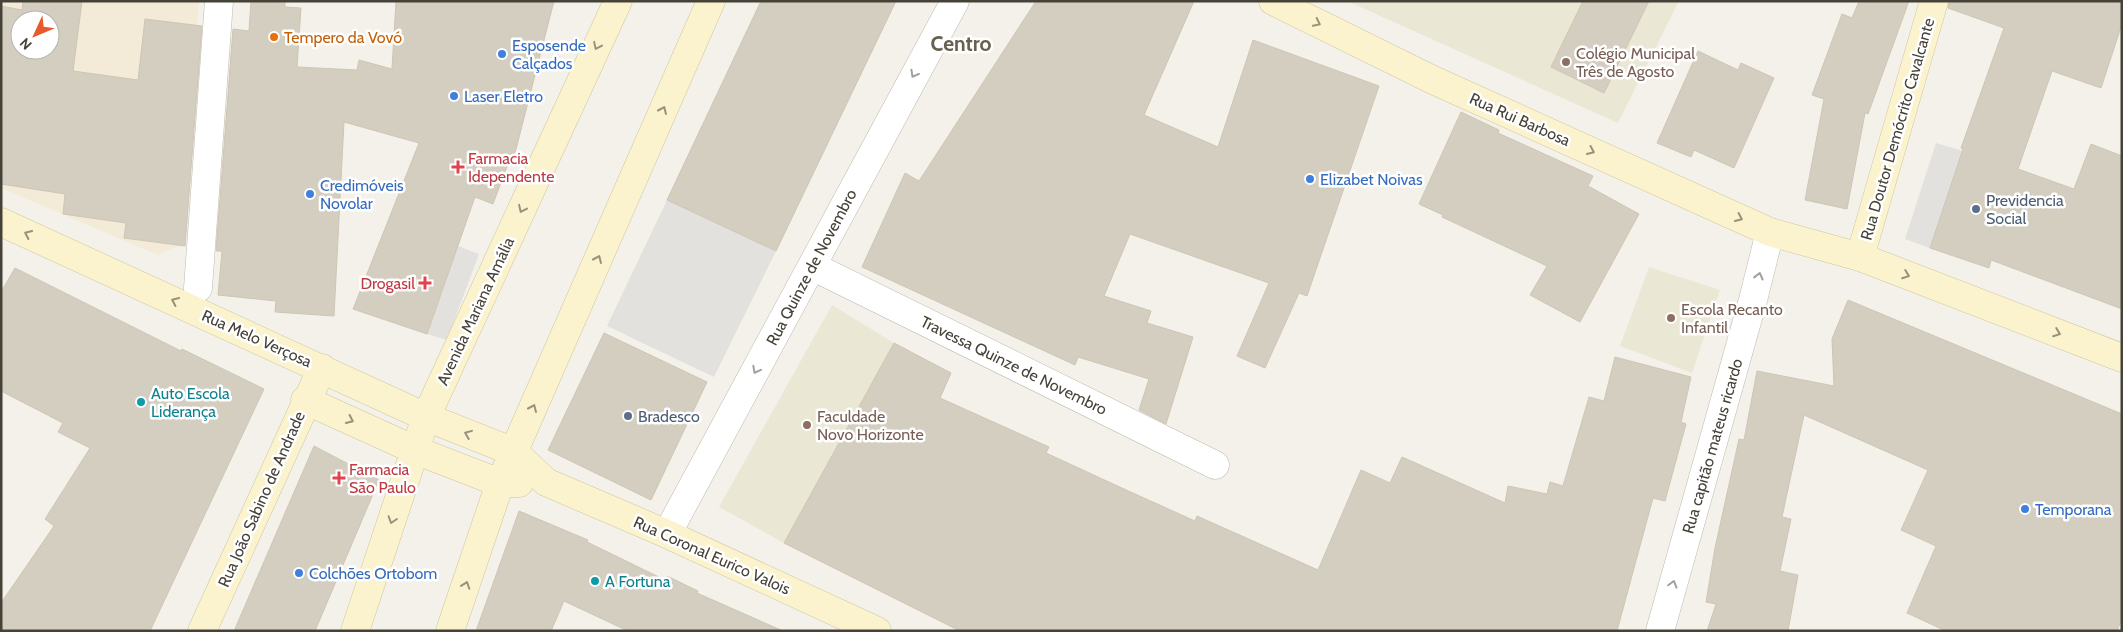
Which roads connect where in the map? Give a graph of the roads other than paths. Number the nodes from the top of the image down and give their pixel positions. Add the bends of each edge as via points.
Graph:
1 (220, 1) edge
2 (618, 1) edge
3 (711, 1) edge
4 (955, 1) edge
5 (1273, 1) edge
6 (1934, 1) edge
7 (1, 222) edge
8 (1780, 235) junction
9 (1848, 253) junction
10 (812, 266) junction
11 (198, 288) dead end
12 (2122, 358) edge
13 (322, 368) junction
14 (305, 400) junction
15 (426, 417) junction
16 (415, 450) junction
17 (514, 452) junction
18 (1215, 465) dead end
19 (546, 482) junction
20 (500, 483) junction
21 (667, 534) junction
22 (202, 631) edge
23 (355, 631) edge
24 (450, 631) edge
25 (877, 631) edge
26 (1660, 631) edge

1 - 11 street
2 -> 15 main road, Avenida Mariana Amália
17 -> 3 main road
4 -> 10 street, Rua Quinze de Novembro
5 -> 8 main road, Rua Rui Barbosa via 1433,80
6 - 9 main road, Rua Doutor Demócrito Cavalcante
13 -> 7 main road, Rua Melo Verçosa
8 - 9 main road, Rua Rui Barbosa
26 -> 8 street, Rua capitão mateus ricardo via 1753,300
9 -> 12 main road, Rua Rui Barbosa
10 - 18 street, Travessa Quinze de Novembro
10 -> 21 street, Rua Quinze de Novembro
13 - 14 main road, Rua João Sabino de Andrade
13 - 15 main road, Rua Melo Verçosa
14 -> 16 main road
14 - 22 main road, Rua João Sabino de Andrade
15 - 16 main road, Avenida Mariana Amália
17 -> 15 main road, Rua Melo Verçosa
16 - 20 main road
16 -> 23 main road, Avenida Mariana Amália
17 - 19 main road, Rua Coronal Eurico Valois
17 - 20 main road
19 - 20 main road, Rua Coronal Eurico Valois
19 - 21 main road, Rua Coronal Eurico Valois
24 -> 20 main road
21 - 25 main road, Rua Coronal Eurico Valois

